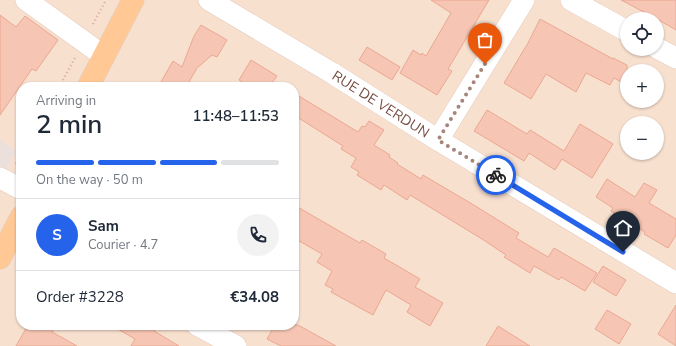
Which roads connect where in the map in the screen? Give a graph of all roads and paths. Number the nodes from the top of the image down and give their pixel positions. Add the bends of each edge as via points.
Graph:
1 (26, 0) edge
2 (106, 0) edge
3 (132, 0) edge
4 (209, 0) edge
5 (524, 0) edge
6 (571, 0) edge
7 (91, 27) dead end
8 (620, 27) edge
9 (664, 52) edge
10 (76, 56) dead end
11 (104, 56) junction
12 (676, 58) edge
13 (62, 82) edge
14 (91, 82) edge
15 (438, 140) junction
16 (0, 178) edge
17 (16, 186) edge
18 (16, 228) edge
19 (0, 258) edge
20 (676, 284) edge
21 (206, 330) edge
22 (236, 346) edge

1 - 11 street
2 - 7 path
3 - 11 main road
4 - 15 street, RUE DE VERDUN
5 - 15 street
6 - 8 street
9 - 12 street
10 - 13 path
11 - 14 main road
15 - 20 street, RUE DE VERDUN
16 - 17 street
18 - 19 main road
21 - 22 street

